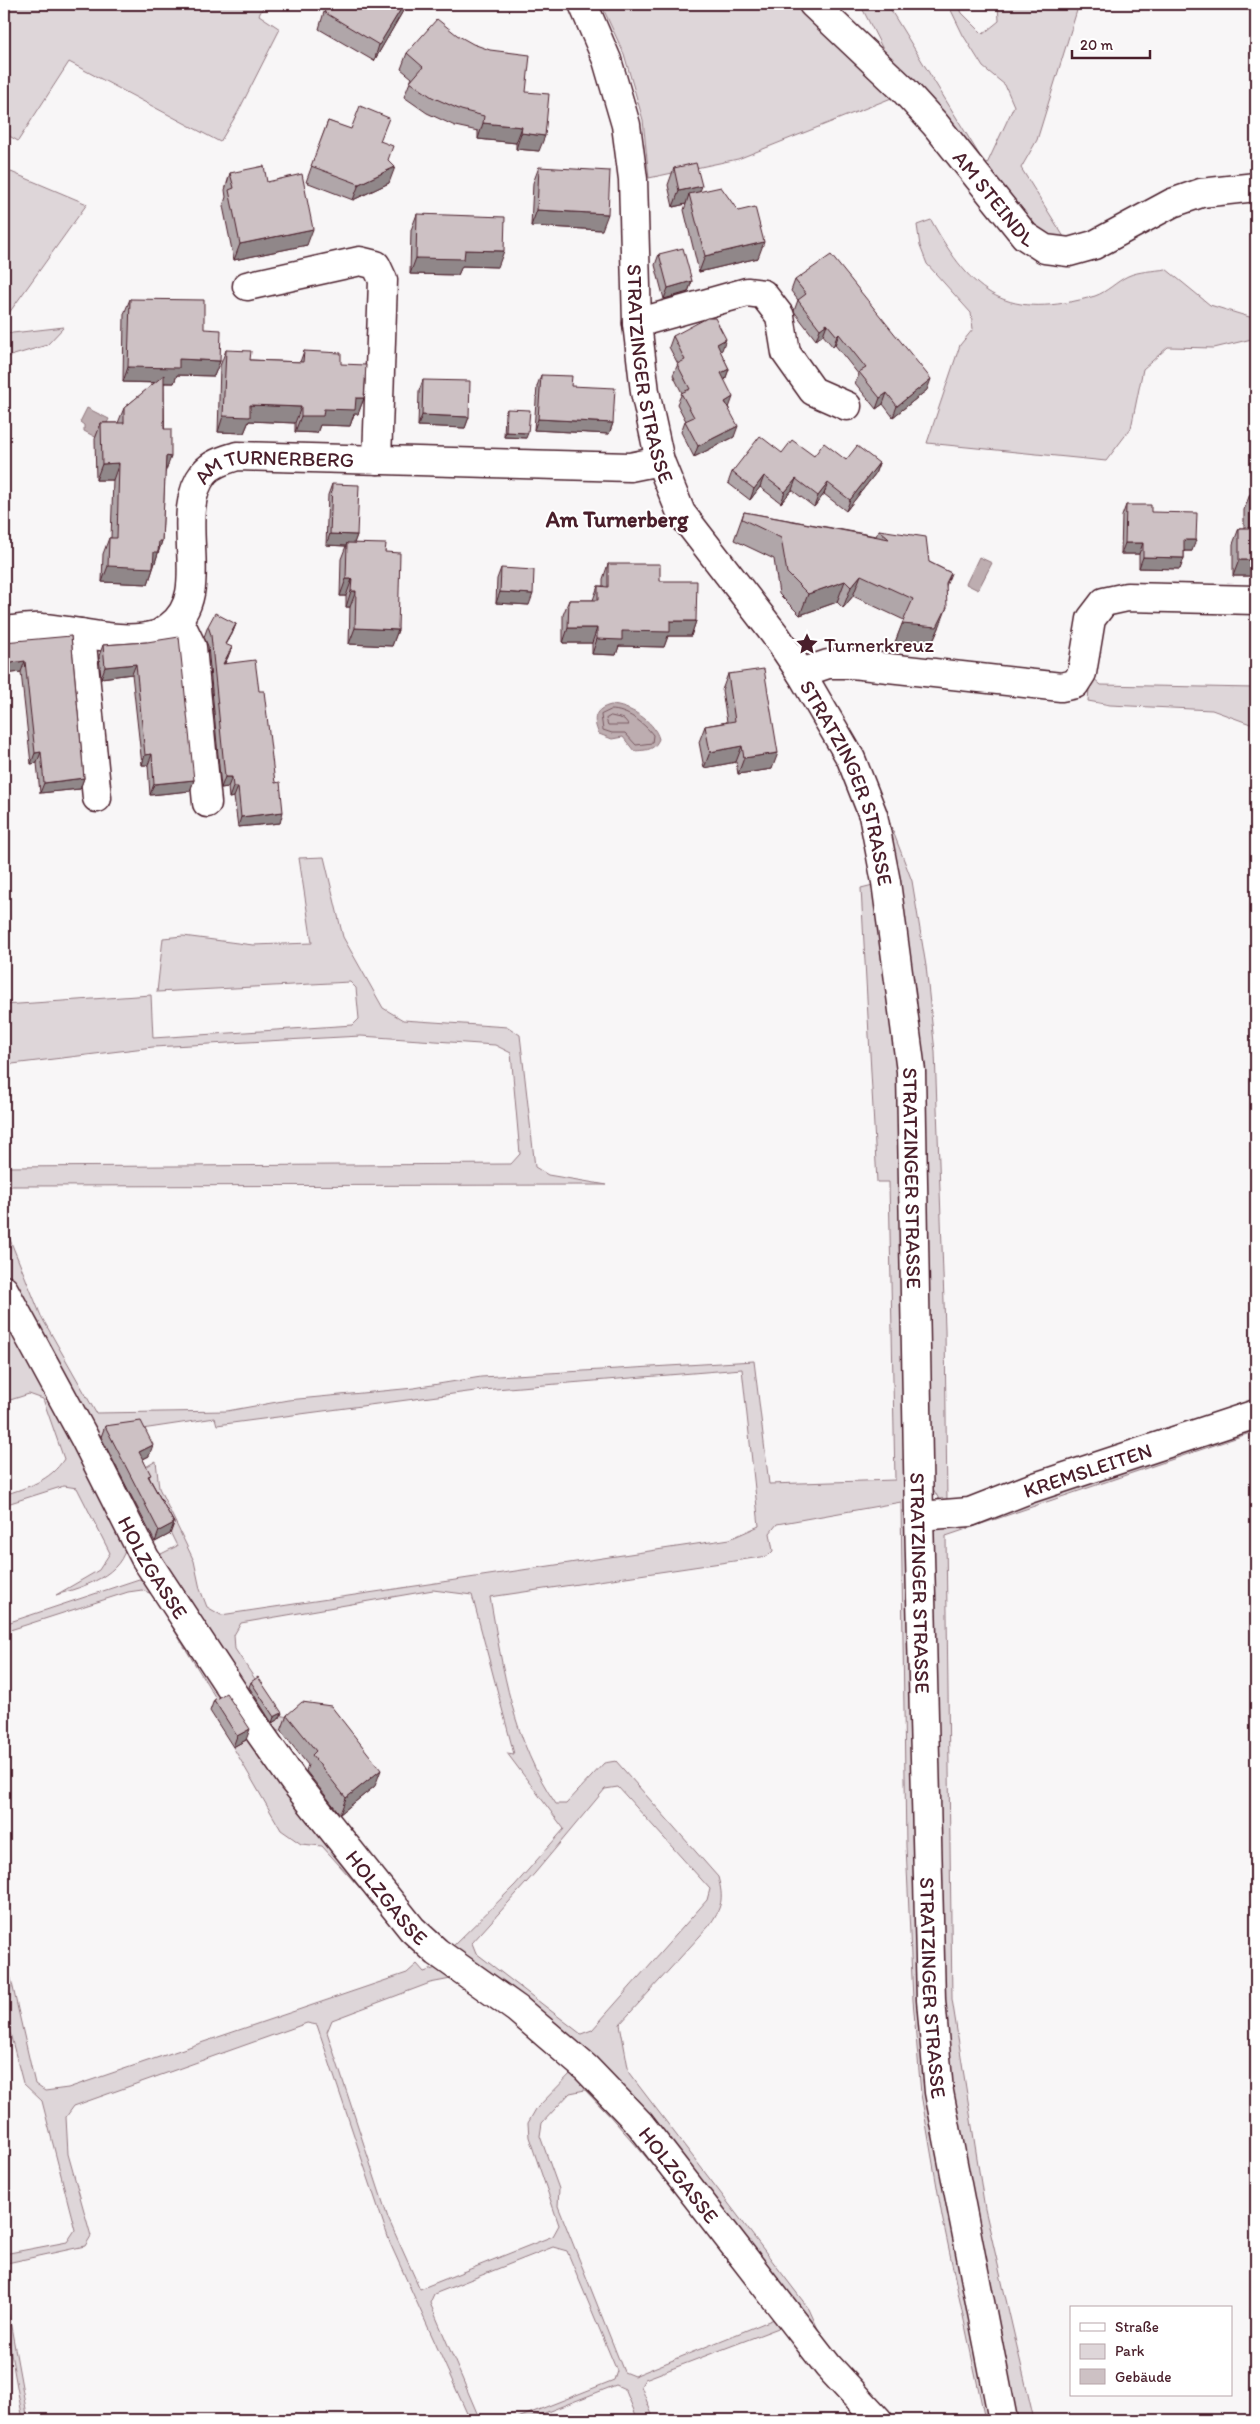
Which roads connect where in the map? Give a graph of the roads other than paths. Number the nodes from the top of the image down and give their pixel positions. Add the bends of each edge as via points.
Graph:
1 (582, 4) edge
2 (813, 4) edge
3 (1256, 187) edge
4 (248, 286) dead end
5 (637, 323) junction
6 (847, 406) dead end
7 (377, 460) junction
8 (660, 461) junction
9 (1256, 600) edge
10 (179, 620) junction
11 (4, 631) edge
12 (81, 633) junction
13 (801, 673) junction
14 (97, 798) dead end
15 (207, 803) dead end
16 (4, 1290) edge
17 (1256, 1414) edge
18 (919, 1516) junction
19 (878, 2420) edge
20 (1003, 2420) edge

1 - 5 street, STRATZINGER STRASSE via 607,60 626,126 634,178
2 - 3 street, AM STEINDL via 904,90 1025,236 1046,249 1069,252 1094,245 1172,203 1200,193
4 - 7 street, AM TURNERBERG via 360,261 376,265 383,280
5 - 6 street via 747,292 764,294 780,316 786,353 813,391
5 - 8 street, STRATZINGER STRASSE via 645,392
7 - 8 street, AM TURNERBERG via 630,467
7 - 10 street, AM TURNERBERG via 237,456 217,463 204,473 196,488 192,507 190,598
8 - 13 street, STRATZINGER STRASSE via 681,512
9 - 13 street via 1127,597 1104,602 1091,619 1082,673 1076,684 1061,687 852,664 828,664
10 - 12 street, AM TURNERBERG via 157,635 129,639
10 - 15 street via 192,647
11 - 12 street, AM TURNERBERG via 40,628
12 - 14 street
13 - 18 street, STRATZINGER STRASSE via 852,759 873,815 886,882 911,1072
16 - 19 street, HOLZGASSE via 145,1558 293,1780 412,1929 437,1952 517,2009 586,2068 640,2124 828,2366
17 - 18 street, KREMSLEITEN via 1029,1489 970,1512
18 - 20 street, STRATZINGER STRASSE via 931,1990 939,2092

